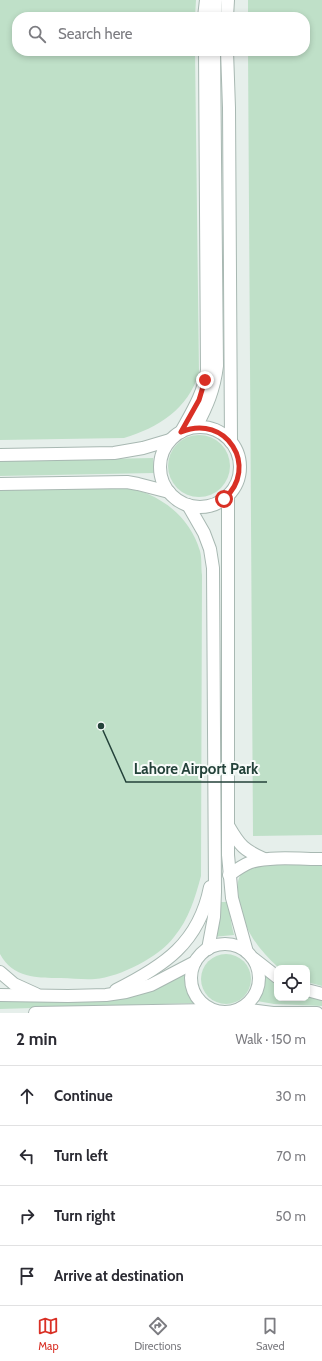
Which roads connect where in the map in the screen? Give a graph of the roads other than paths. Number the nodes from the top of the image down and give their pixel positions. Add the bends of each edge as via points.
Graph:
1 (206, 0) edge
2 (216, 0) edge
3 (228, 0) edge
4 (205, 12) edge
5 (215, 12) edge
6 (227, 12) edge
7 (204, 56) edge
8 (214, 56) edge
9 (227, 56) edge
10 (196, 427) junction
11 (181, 432) junction
12 (170, 440) junction
13 (231, 442) junction
14 (0, 455) edge
15 (0, 484) edge
16 (168, 492) junction
17 (228, 495) junction
18 (188, 505) junction
19 (229, 827) junction
20 (215, 855) junction
21 (264, 859) junction
22 (322, 859) edge
23 (229, 875) junction
24 (208, 949) junction
25 (250, 955) junction
26 (195, 962) junction
27 (0, 972) edge
28 (274, 975) edge
29 (310, 991) edge
30 (322, 994) edge
31 (0, 995) edge
32 (106, 995) junction
33 (40, 996) junction
34 (241, 1009) junction
35 (211, 1010) junction
36 (35, 1013) edge
37 (318, 1013) edge

1 - 4 street
2 - 5 street
3 - 6 street
7 - 11 street via 207,370 199,400
8 - 10 street via 217,366 213,391
9 - 13 street
10 - 11 street
10 - 13 street via 215,430
11 - 12 street
12 - 14 street via 114,453
12 - 16 street via 160,460 160,472
13 - 17 street via 236,450 239,469 238,478
15 - 16 street via 127,482
16 - 18 street
17 - 18 street via 206,506
17 - 19 street
18 - 20 street via 204,533 213,568
19 - 21 street via 243,847
19 - 23 street
20 - 24 street via 216,892
20 - 32 street via 204,911 186,942 168,960 152,971
21 - 22 street
21 - 23 street via 241,866
23 - 25 street via 236,916
24 - 25 street via 224,944 232,945 240,947
24 - 26 street
25 - 28 street
25 - 34 street via 258,972 258,986 252,999
26 - 32 street via 151,985
26 - 35 street via 191,977 193,989 198,1000
27 - 33 street via 14,984
29 - 30 street
31 - 33 street
32 - 33 street
34 - 35 street via 231,1012
34 - 37 street
35 - 36 street

